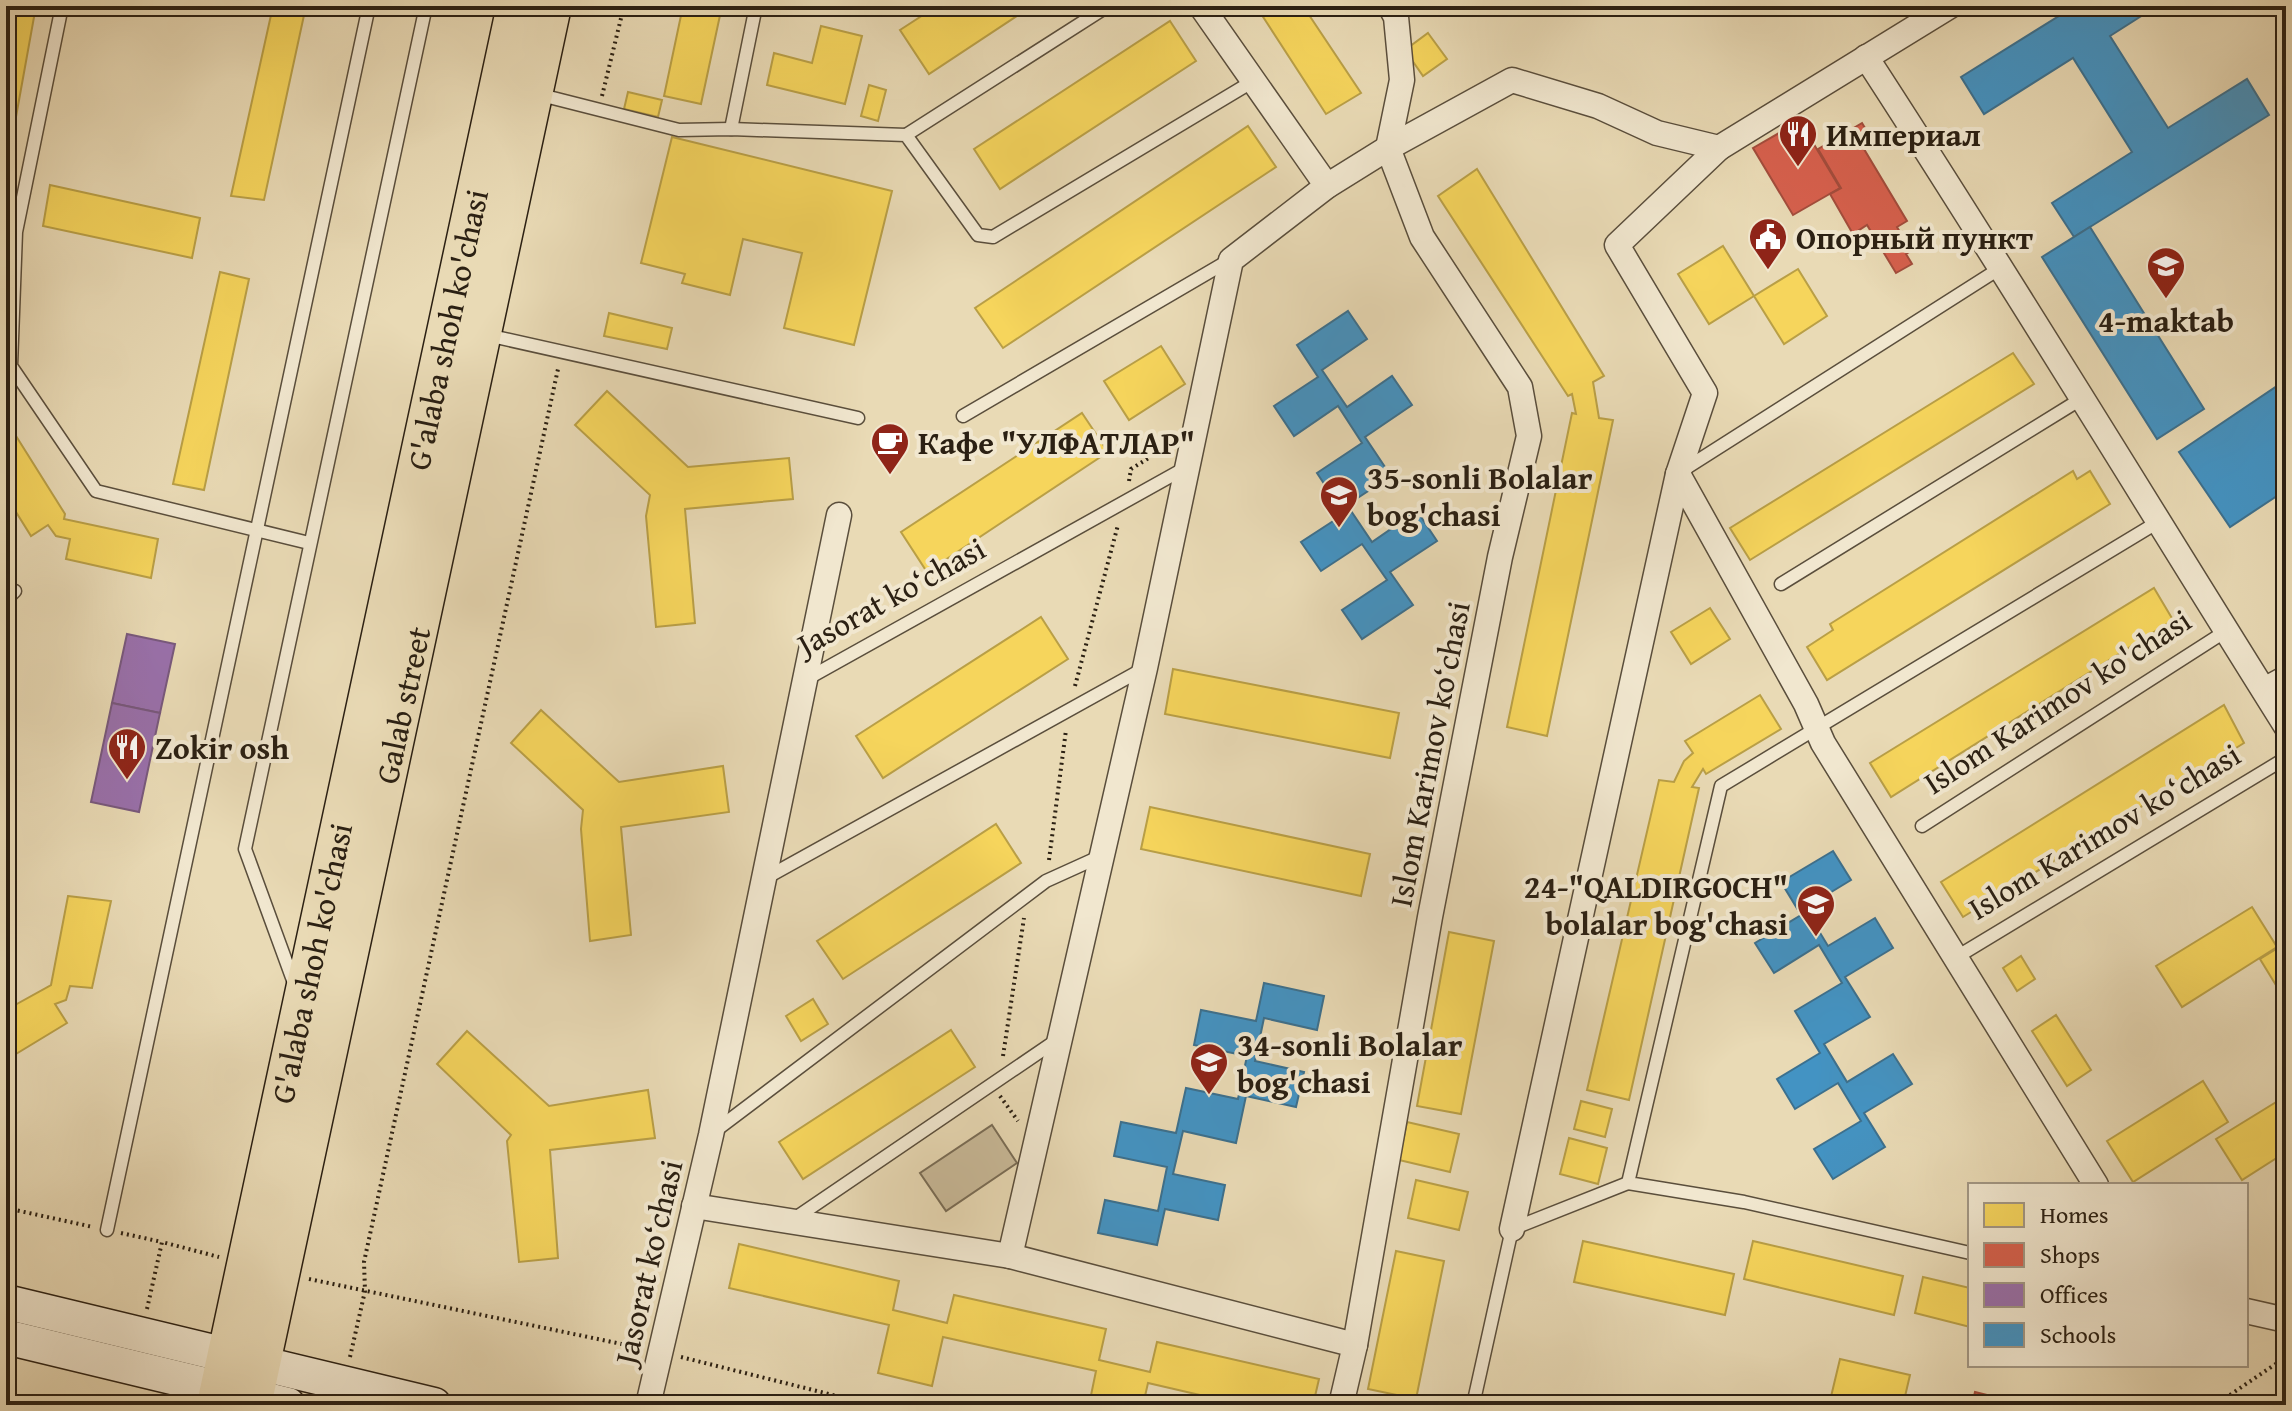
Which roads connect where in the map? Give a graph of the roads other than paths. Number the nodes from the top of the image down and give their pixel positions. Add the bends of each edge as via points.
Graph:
1 (62, 6) edge
2 (369, 6) edge
3 (426, 6) edge
4 (516, 6) edge
5 (552, 6) edge
6 (756, 6) edge
7 (1108, 6) edge
8 (1201, 6) edge
9 (1390, 6) edge
10 (1950, 6) edge
11 (1866, 57) junction
12 (1255, 80) junction
13 (533, 93) junction
14 (731, 129) junction
15 (906, 135) junction
16 (1388, 148) junction
17 (1719, 148) junction
18 (1327, 186) junction
19 (1231, 260) junction
20 (2002, 266) junction
21 (480, 333) junction
22 (2081, 399) junction
23 (963, 416) dead end
24 (858, 418) dead end
25 (1189, 466) junction
26 (1678, 474) junction
27 (839, 515) dead end
28 (2158, 522) junction
29 (255, 529) junction
30 (309, 543) junction
31 (1781, 584) dead end
32 (2226, 631) junction
33 (1145, 668) junction
34 (2286, 678) edge
35 (802, 682) junction
36 (2264, 690) junction
37 (2286, 726) edge
38 (1817, 729) junction
39 (2286, 758) edge
40 (1922, 826) dead end
41 (1099, 857) junction
42 (761, 881) junction
43 (1955, 958) junction
44 (302, 1004) junction
45 (1059, 1038) junction
46 (711, 1135) junction
47 (1628, 1183) junction
48 (2095, 1183) edge
49 (694, 1206) junction
50 (791, 1221) junction
51 (1512, 1229) junction
52 (107, 1230) road end
53 (1968, 1253) edge
54 (1010, 1256) junction
55 (265, 1268) junction
56 (6, 1302) edge
57 (2248, 1311) edge
58 (2286, 1320) edge
59 (6, 1337) edge
60 (1355, 1345) junction
61 (245, 1389) edge
62 (434, 1405) edge
63 (648, 1405) edge
64 (1341, 1405) edge
65 (1473, 1405) edge

1 - 29 lane via 16,232 11,366 96,491
2 - 29 lane
3 - 30 lane
4 - 44 main road, G'alaba shoh ko'chasi
5 - 13 main road, Galab street
6 - 14 lane
7 - 15 lane
8 - 12 street
9 - 16 street via 1396,17 1402,80
10 - 11 street
11 - 17 street
11 - 20 street, Islom Karimov ko'chasi
12 - 15 lane via 993,237 978,235
12 - 18 street
13 - 14 lane via 679,130
13 - 21 main road, Galab street
14 - 15 lane
16 - 17 street via 1512,80 1598,106 1657,133
16 - 18 street
16 - 60 street, Islom Karimov ko‘chasi via 1422,237 1520,387 1529,436 1500,557 1430,917
17 - 26 street via 1617,245 1705,393
18 - 19 street
19 - 23 lane
19 - 25 street
20 - 22 street, Islom Karimov ko'chasi
20 - 26 lane
21 - 24 lane
21 - 55 main road, Galab street
22 - 28 street, Islom Karimov ko'chasi
22 - 31 lane
25 - 33 street
25 - 35 lane, Jasorat ko‘chasi
26 - 38 street
26 - 51 street
27 - 35 street
28 - 32 street, Islom Karimov ko'chasi
28 - 38 lane
29 - 30 lane
29 - 52 lane
30 - 44 lane via 245,849
32 - 36 street, Islom Karimov ko'chasi
32 - 40 lane, Islom Karimov ko'chasi
33 - 41 street
33 - 42 lane
34 - 36 street
35 - 42 street, Jasorat ko‘chasi
36 - 37 street, Islom Karimov ko'chasi
38 - 43 street
38 - 47 lane via 1721,786
39 - 43 lane, Islom Karimov ko‘chasi
41 - 45 street
41 - 46 lane, Jasorat ko‘chasi via 1046,881
42 - 46 street, Jasorat ko‘chasi
43 - 48 street
44 - 55 main road, G'alaba shoh ko'chasi
45 - 50 lane
45 - 54 street
46 - 49 street, Jasorat ko‘chasi
47 - 51 lane
47 - 53 lane via 1744,1202
49 - 50 street
49 - 63 street, Jasorat ko‘chasi
50 - 54 street
51 - 65 lane
54 - 60 street
55 - 61 main road, Galab street
56 - 61 main road via 141,1335
57 - 58 street
59 - 61 main road
60 - 64 street, Islom Karimov ko‘chasi
61 - 62 main road

